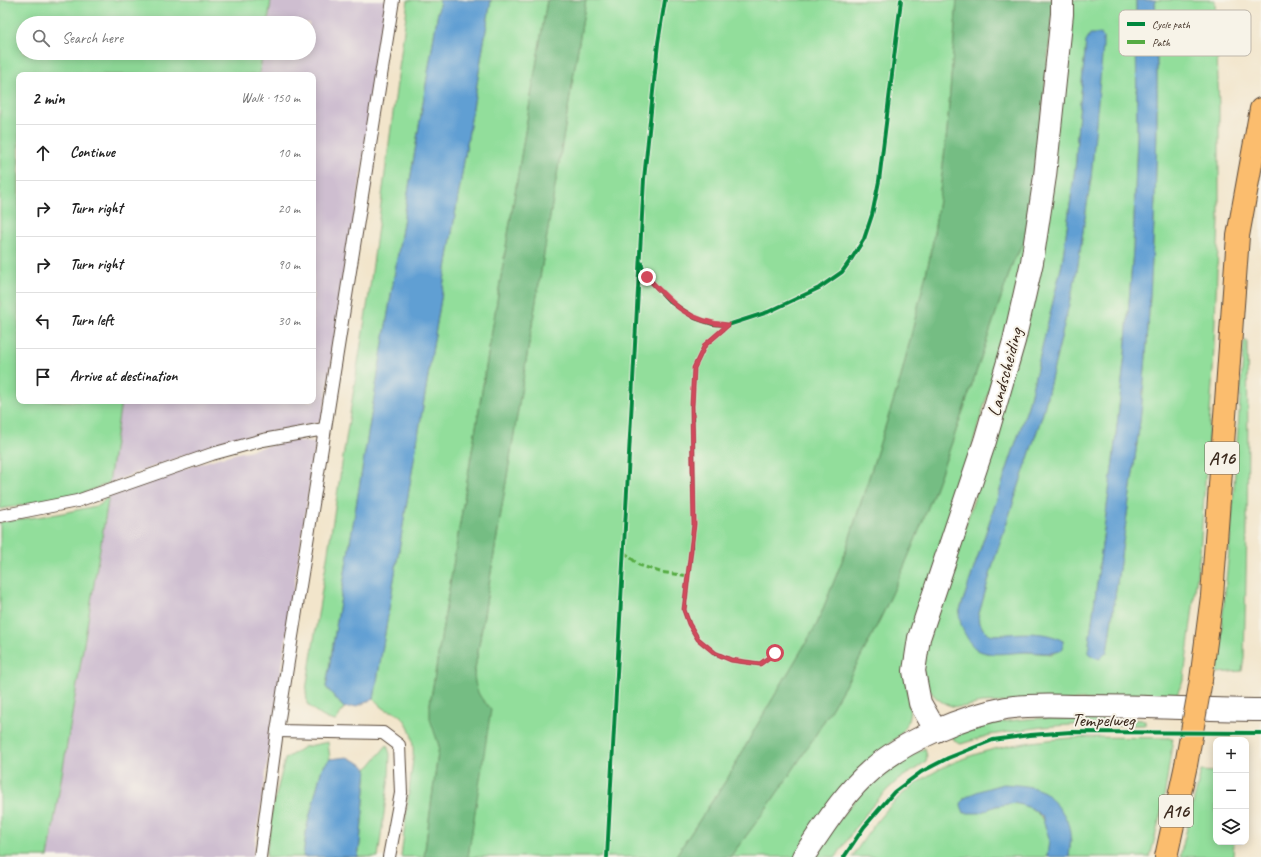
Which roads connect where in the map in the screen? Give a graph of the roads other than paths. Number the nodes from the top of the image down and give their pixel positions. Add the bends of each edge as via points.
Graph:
1 (392, 0) edge
2 (1062, 0) edge
3 (1261, 109) edge
4 (324, 429) junction
5 (0, 516) edge
6 (1261, 710) edge
7 (277, 731) junction
8 (936, 732) junction
9 (260, 857) edge
10 (390, 857) edge
11 (803, 857) edge
12 (1166, 857) edge

1 - 4 lane
2 - 8 street, Landscheiding via 1045,176 1032,262 1014,341 985,441 919,638 914,671 920,703
3 - 12 highway, A16, bridge via 1238,236 1212,596 1201,680
4 - 5 lane via 263,440 212,454 78,502
4 - 7 lane
6 - 8 street, Tempelweg via 1104,706 1007,708 970,718
7 - 9 lane
7 - 10 lane via 383,733 399,744 401,793
8 - 11 street via 902,748 872,769 854,786 832,814

